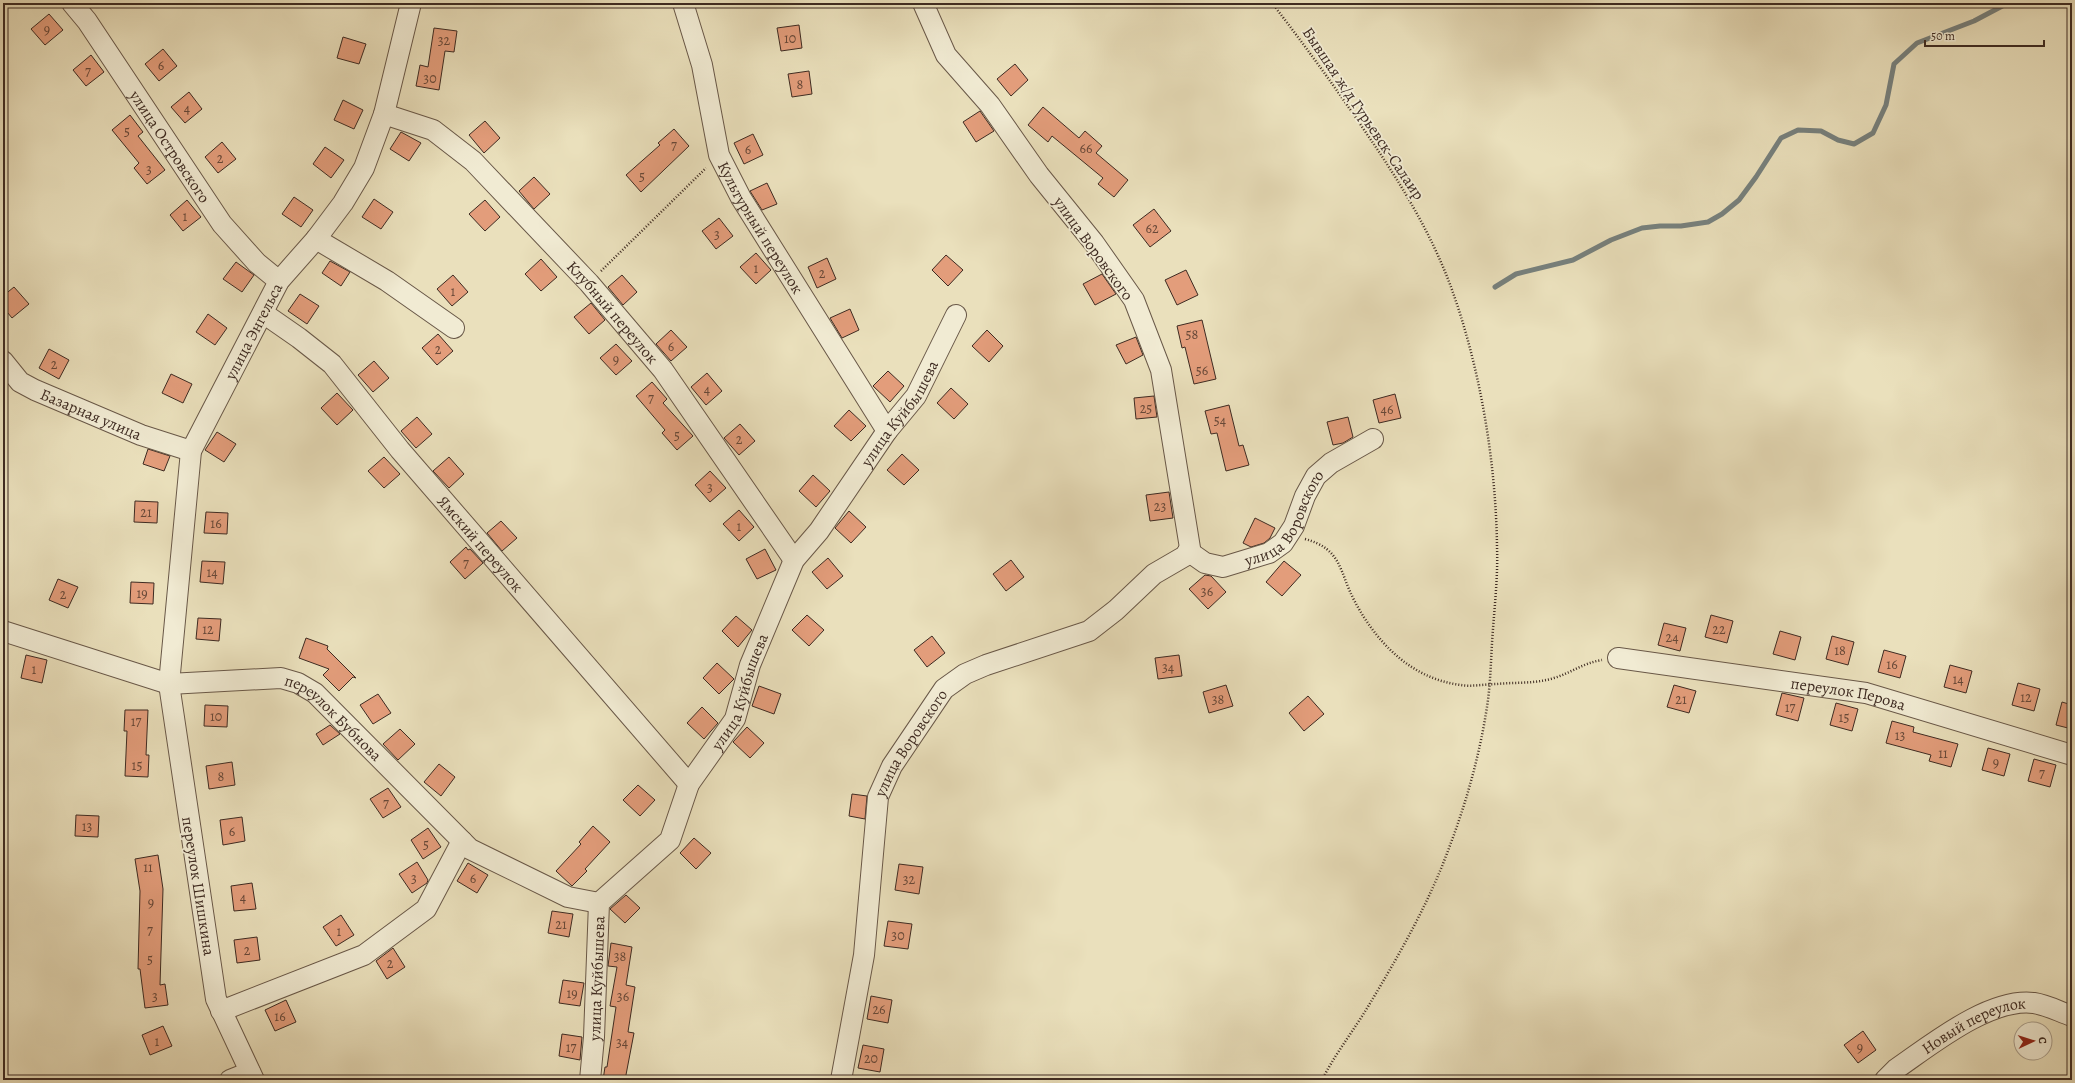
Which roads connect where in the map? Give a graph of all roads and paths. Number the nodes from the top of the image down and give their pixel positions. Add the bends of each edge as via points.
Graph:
1 (72, 3) edge
2 (411, 3) edge
3 (683, 3) edge
4 (923, 3) edge
5 (1272, 3) edge
6 (384, 114) junction
7 (719, 155) junction
8 (316, 239) junction
9 (279, 280) junction
10 (589, 283) junction
11 (263, 313) junction
12 (956, 315) dead end
13 (454, 328) dead end
14 (5, 367) edge
15 (887, 430) junction
16 (1373, 439) dead end
17 (191, 451) junction
18 (1288, 534) junction
19 (1188, 551) junction
20 (794, 560) junction
21 (3, 631) edge
22 (1618, 658) joint
23 (169, 684) junction
24 (1489, 684) junction
25 (2072, 755) edge
26 (689, 784) junction
27 (462, 841) junction
28 (599, 903) junction
29 (221, 1011) junction
30 (2072, 1016) edge
31 (252, 1076) edge
32 (230, 1080) edge
33 (590, 1080) edge
34 (841, 1080) edge
35 (1322, 1080) edge
36 (1885, 1080) edge

1 - 9 street, улица Островского via 222,224 257,263
2 - 6 street, улица Энгельса
3 - 7 street, Культурный переулок via 702,65
4 - 19 street, улица Воровского via 946,56 990,105 1039,175 1094,243 1134,300 1161,370 1190,548
5 - 24 path, Бывшая ж/д Гурьевск-Салаир via 1334,85 1406,193 1451,287 1479,389 1491,454 1497,570
6 - 8 street, улица Энгельса via 364,168
6 - 10 street, Клубный переулок via 433,130 473,161
7 - 10 path
7 - 15 street, Культурный переулок via 741,198
8 - 9 street, улица Энгельса
8 - 13 street via 387,280
9 - 11 street, улица Энгельса
10 - 20 street, Клубный переулок via 663,370
11 - 17 street, улица Энгельса
11 - 26 street, Ямский переулок via 332,364 404,455
12 - 15 street, улица Куйбышева via 916,396
14 - 17 street, Базарная улица via 20,382 35,390 141,435
15 - 20 street, улица Куйбышева via 819,530
16 - 18 street, улица Воровского via 1331,463 1316,476
17 - 23 street, улица Энгельса
18 - 19 street, улица Воровского via 1282,543 1269,553 1223,567 1205,563
18 - 24 path via 1324,545 1342,568 1353,598 1372,631 1384,645 1424,676 1462,686
19 - 34 street, улица Воровского via 1185,556 1154,574 1116,610 1089,631 986,665 966,674 944,689 892,766 878,797 864,955
20 - 26 street, улица Куйбышева via 750,665 735,719
21 - 23 street
22 - 24 path via 1584,664 1556,678 1542,681
22 - 25 street, переулок Перова via 1866,693
23 - 27 street, переулок Бубнова via 281,678 298,683 315,693
23 - 29 street, переулок Шишкина via 216,999
24 - 35 path, Бывшая ж/д Гурьевск-Салаир via 1475,765 1449,848 1411,931
26 - 28 street, улица Куйбышева via 670,840
27 - 28 street, переулок Бубнова via 470,849 568,897
27 - 29 street via 426,910 364,955
28 - 33 street, улица Куйбышева
29 - 31 street, переулок Шишкина
30 - 36 street, Новый переулок via 2035,1003 2015,1003 1978,1015 1896,1069
31 - 32 street

